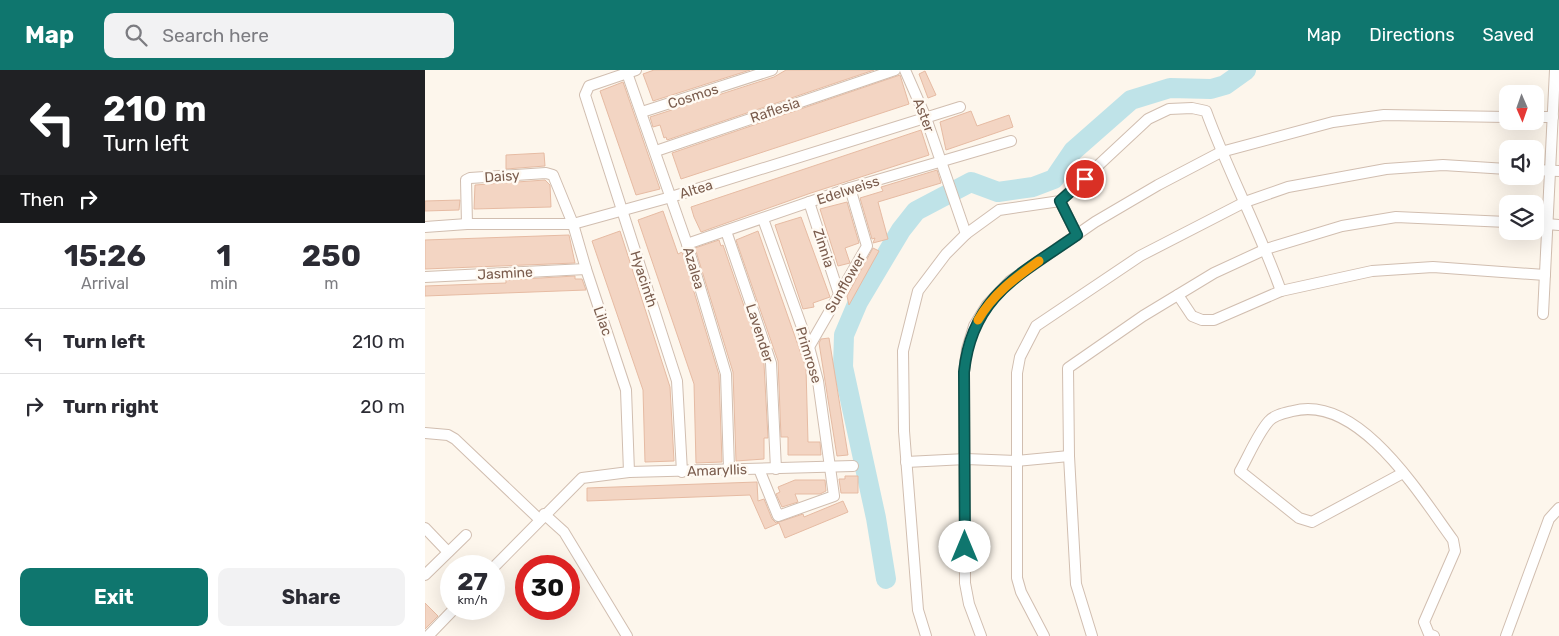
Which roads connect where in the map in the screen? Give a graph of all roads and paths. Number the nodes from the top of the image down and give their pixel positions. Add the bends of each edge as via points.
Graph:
1 (772, 70) edge
2 (895, 70) edge
3 (905, 70) edge
4 (1555, 70) edge
5 (632, 72) edge
6 (960, 107) dead end
7 (642, 112) junction
8 (1499, 117) edge
9 (1544, 117) edge
10 (1553, 117) junction
11 (926, 118) junction
12 (1011, 141) dead end
13 (656, 151) junction
14 (1221, 152) junction
15 (941, 161) junction
16 (1499, 168) edge
17 (1555, 171) edge
18 (553, 175) joint
19 (850, 188) junction
20 (671, 197) junction
21 (1060, 201) junction
22 (809, 202) junction
23 (1245, 202) junction
24 (621, 210) junction
25 (763, 218) junction
26 (1499, 222) edge
27 (467, 224) junction
28 (573, 224) junction
29 (1544, 224) edge
30 (1548, 224) junction
31 (1559, 225) edge
32 (425, 227) edge
33 (726, 231) junction
34 (967, 234) junction
35 (1077, 235) junction
36 (687, 244) junction
37 (1267, 249) junction
38 (586, 269) junction
39 (1545, 275) junction
40 (425, 277) edge
41 (1281, 291) junction
42 (839, 294) junction
43 (1178, 295) junction
44 (1543, 314) dead end
45 (809, 347) junction
46 (425, 433) edge
47 (1069, 456) junction
48 (966, 459) junction
49 (1016, 461) junction
50 (906, 462) junction
51 (853, 466) dead end
52 (831, 467) junction
53 (729, 469) junction
54 (759, 469) junction
55 (776, 469) junction
56 (629, 472) junction
57 (682, 472) junction
58 (1403, 473) junction
59 (1559, 508) edge
60 (541, 516) junction
61 (425, 528) edge
62 (466, 534) dead end
63 (448, 552) junction
64 (505, 555) edge
65 (425, 575) edge
66 (443, 620) edge
67 (428, 636) edge
68 (627, 636) edge
69 (926, 636) edge
70 (981, 636) edge
71 (1044, 636) edge
72 (1092, 636) edge
73 (1434, 636) edge
74 (1506, 636) edge

1 - 7 street, Cosmos
2 - 13 street, Raflesia
3 - 11 street, Aster
4 - 10 street
5 - 7 street, Azalea
5 - 24 street, Hyacinth via 589,86 585,95
6 - 11 street, Altea
7 - 13 street, Azalea
8 - 14 street via 1384,115 1333,122
9 - 10 street
10 - 17 street
11 - 15 street, Aster
11 - 20 street, Altea
12 - 15 street, Edelweiss
13 - 20 street, Azalea
14 - 21 street via 1206,111 1169,109 1148,119
14 - 23 street
14 - 35 street via 1158,185
15 - 19 street, Edelweiss
15 - 34 street, Aster
16 - 23 street via 1443,165 1386,169 1288,187
17 - 30 street
18 - 27 street, Daisy via 466,180
18 - 28 street, Lilac
19 - 22 street, Edelweiss
19 - 42 street, Sunflower via 867,246
20 - 24 street, Altea
20 - 36 street, Azalea
21 - 34 street via 999,210
21 - 35 street
22 - 25 street, Edelweiss
22 - 42 street, Zinnia
23 - 37 street
23 - 49 street via 1140,256 1036,326 1020,357 1017,373
24 - 28 street, Altea
24 - 57 street, Hyacinth via 677,381
25 - 33 street, Edelweiss
25 - 45 street, Primrose
26 - 37 street via 1396,217 1342,226
27 - 28 street, Altea
27 - 32 street, Altea
28 - 38 street, Lilac
29 - 30 street
30 - 31 street
30 - 39 street
33 - 36 street, Edelweiss
33 - 55 street, Lavender via 771,363
34 - 50 street via 946,254 918,291 903,351
35 - 48 street via 1010,281 987,305 974,326 964,372
36 - 53 street, Azalea via 726,374
37 - 41 street
37 - 43 street via 1214,273
38 - 40 street, Jasmine
38 - 56 street, Lilac via 626,390
39 - 41 street via 1433,266 1372,271
39 - 44 street
41 - 43 street via 1214,320 1192,316
42 - 45 street, Sunflower
43 - 47 street via 1068,368
45 - 52 street, Primrose via 818,381
46 - 60 street via 455,439
47 - 49 street
47 - 72 street via 1076,584
48 - 49 street
48 - 50 street
48 - 70 street via 965,583
49 - 71 street via 1017,578
50 - 69 street via 918,610
51 - 52 street, Amaryllis
52 - 54 street, Primrose via 834,496 778,516
52 - 55 street, Amaryllis
53 - 54 street, Amaryllis
53 - 57 street, Amaryllis
54 - 55 street, Amaryllis
56 - 57 street, Amaryllis
56 - 60 street, Amaryllis via 582,478
58 - 58 street via 1353,423 1318,408 1284,413 1269,421 1240,471 1299,518 1312,522
58 - 73 street via 1455,545 1424,622 1429,634
59 - 74 street via 1549,519
60 - 64 street
60 - 68 street via 563,532
61 - 63 street
62 - 63 street
63 - 65 street
66 - 67 street

